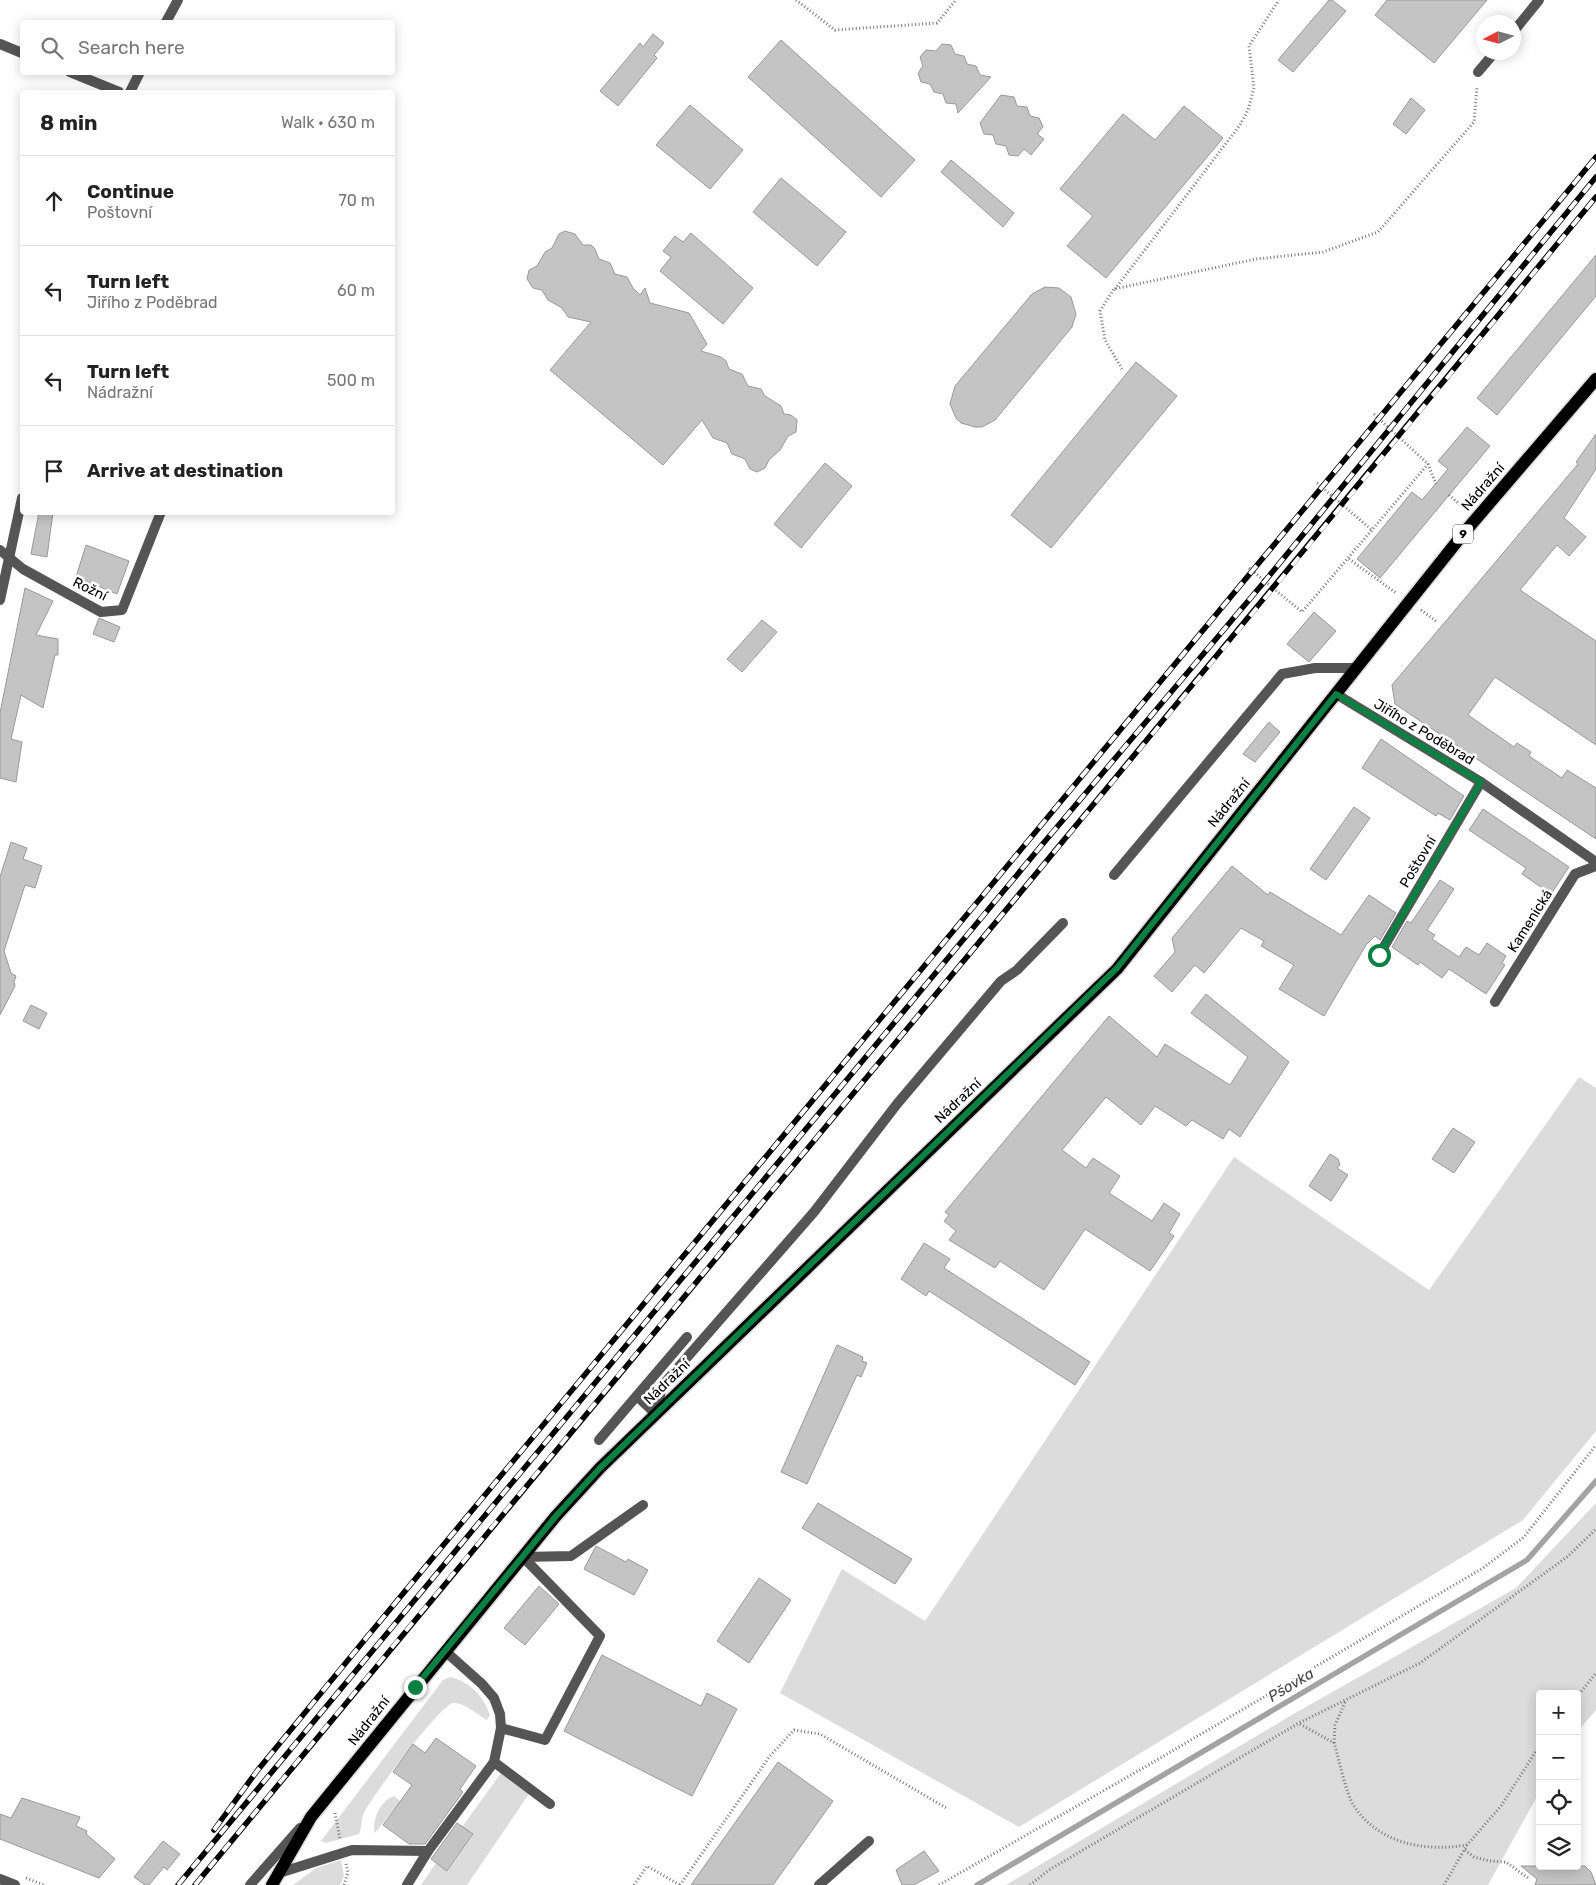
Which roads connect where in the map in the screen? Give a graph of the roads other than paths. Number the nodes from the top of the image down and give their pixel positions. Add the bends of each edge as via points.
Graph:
1 (178, 0) edge
2 (1540, 0) edge
3 (167, 20) edge
4 (1521, 22) edge
5 (0, 44) edge
6 (20, 52) edge
7 (1488, 60) edge
8 (1478, 72) road end
9 (77, 75) edge
10 (138, 75) edge
11 (114, 90) edge
12 (131, 90) edge
13 (1596, 379) edge
14 (20, 508) edge
15 (159, 515) edge
16 (0, 550) edge
17 (10, 558) junction
18 (0, 600) edge
19 (1357, 668) junction
20 (1336, 694) junction
21 (1481, 782) junction
22 (1596, 864) edge
23 (1114, 875) dead end
24 (1063, 922) dead end
25 (1379, 955) dead end
26 (1496, 1002) dead end
27 (687, 1336) dead end
28 (637, 1396) junction
29 (656, 1414) junction
30 (599, 1440) dead end
31 (643, 1505) dead end
32 (523, 1557) junction
33 (445, 1651) junction
34 (501, 1728) junction
35 (494, 1762) junction
36 (550, 1804) dead end
37 (311, 1816) junction
38 (869, 1842) dead end
39 (428, 1851) junction
40 (0, 1879) edge
41 (278, 1879) edge
42 (15, 1885) edge
43 (250, 1885) edge
44 (272, 1885) edge
45 (407, 1885) edge
46 (819, 1885) edge

1 - 3 street
2 - 4 street
5 - 6 street
7 - 8 street
9 - 11 street
10 - 12 street
13 - 19 main road, Nádražní / 9 via 1476,518
14 - 17 street
15 - 17 street, Rožní via 122,610 102,612 23,569
16 - 17 street
17 - 18 street
19 - 20 main road, Nádražní / 9
19 - 23 street via 1315,668 1282,674
20 - 21 street, Jiřího z Poděbrad
20 - 29 main road, Nádražní / 9 via 1117,968
21 - 22 street, Jiřího z Poděbrad
21 - 25 street, Poštovní
22 - 26 street, Kamenická via 1575,874
24 - 29 street via 1017,970 1001,980 897,1104 814,1212 662,1386
27 - 28 street
28 - 29 street
28 - 30 street
29 - 32 main road, Nádražní / 9 via 587,1482
31 - 32 street via 571,1556
32 - 33 main road, Nádražní / 9
32 - 34 street via 600,1636 545,1740
33 - 34 street via 494,1698
33 - 37 main road, Nádražní / 9
34 - 35 street
35 - 36 street
35 - 39 street
37 - 41 main road, Nádražní / 9
37 - 43 street, Nádražní
38 - 46 street
39 - 41 street via 352,1850
39 - 45 street
40 - 42 street
41 - 44 main road, Nádražní / 9

